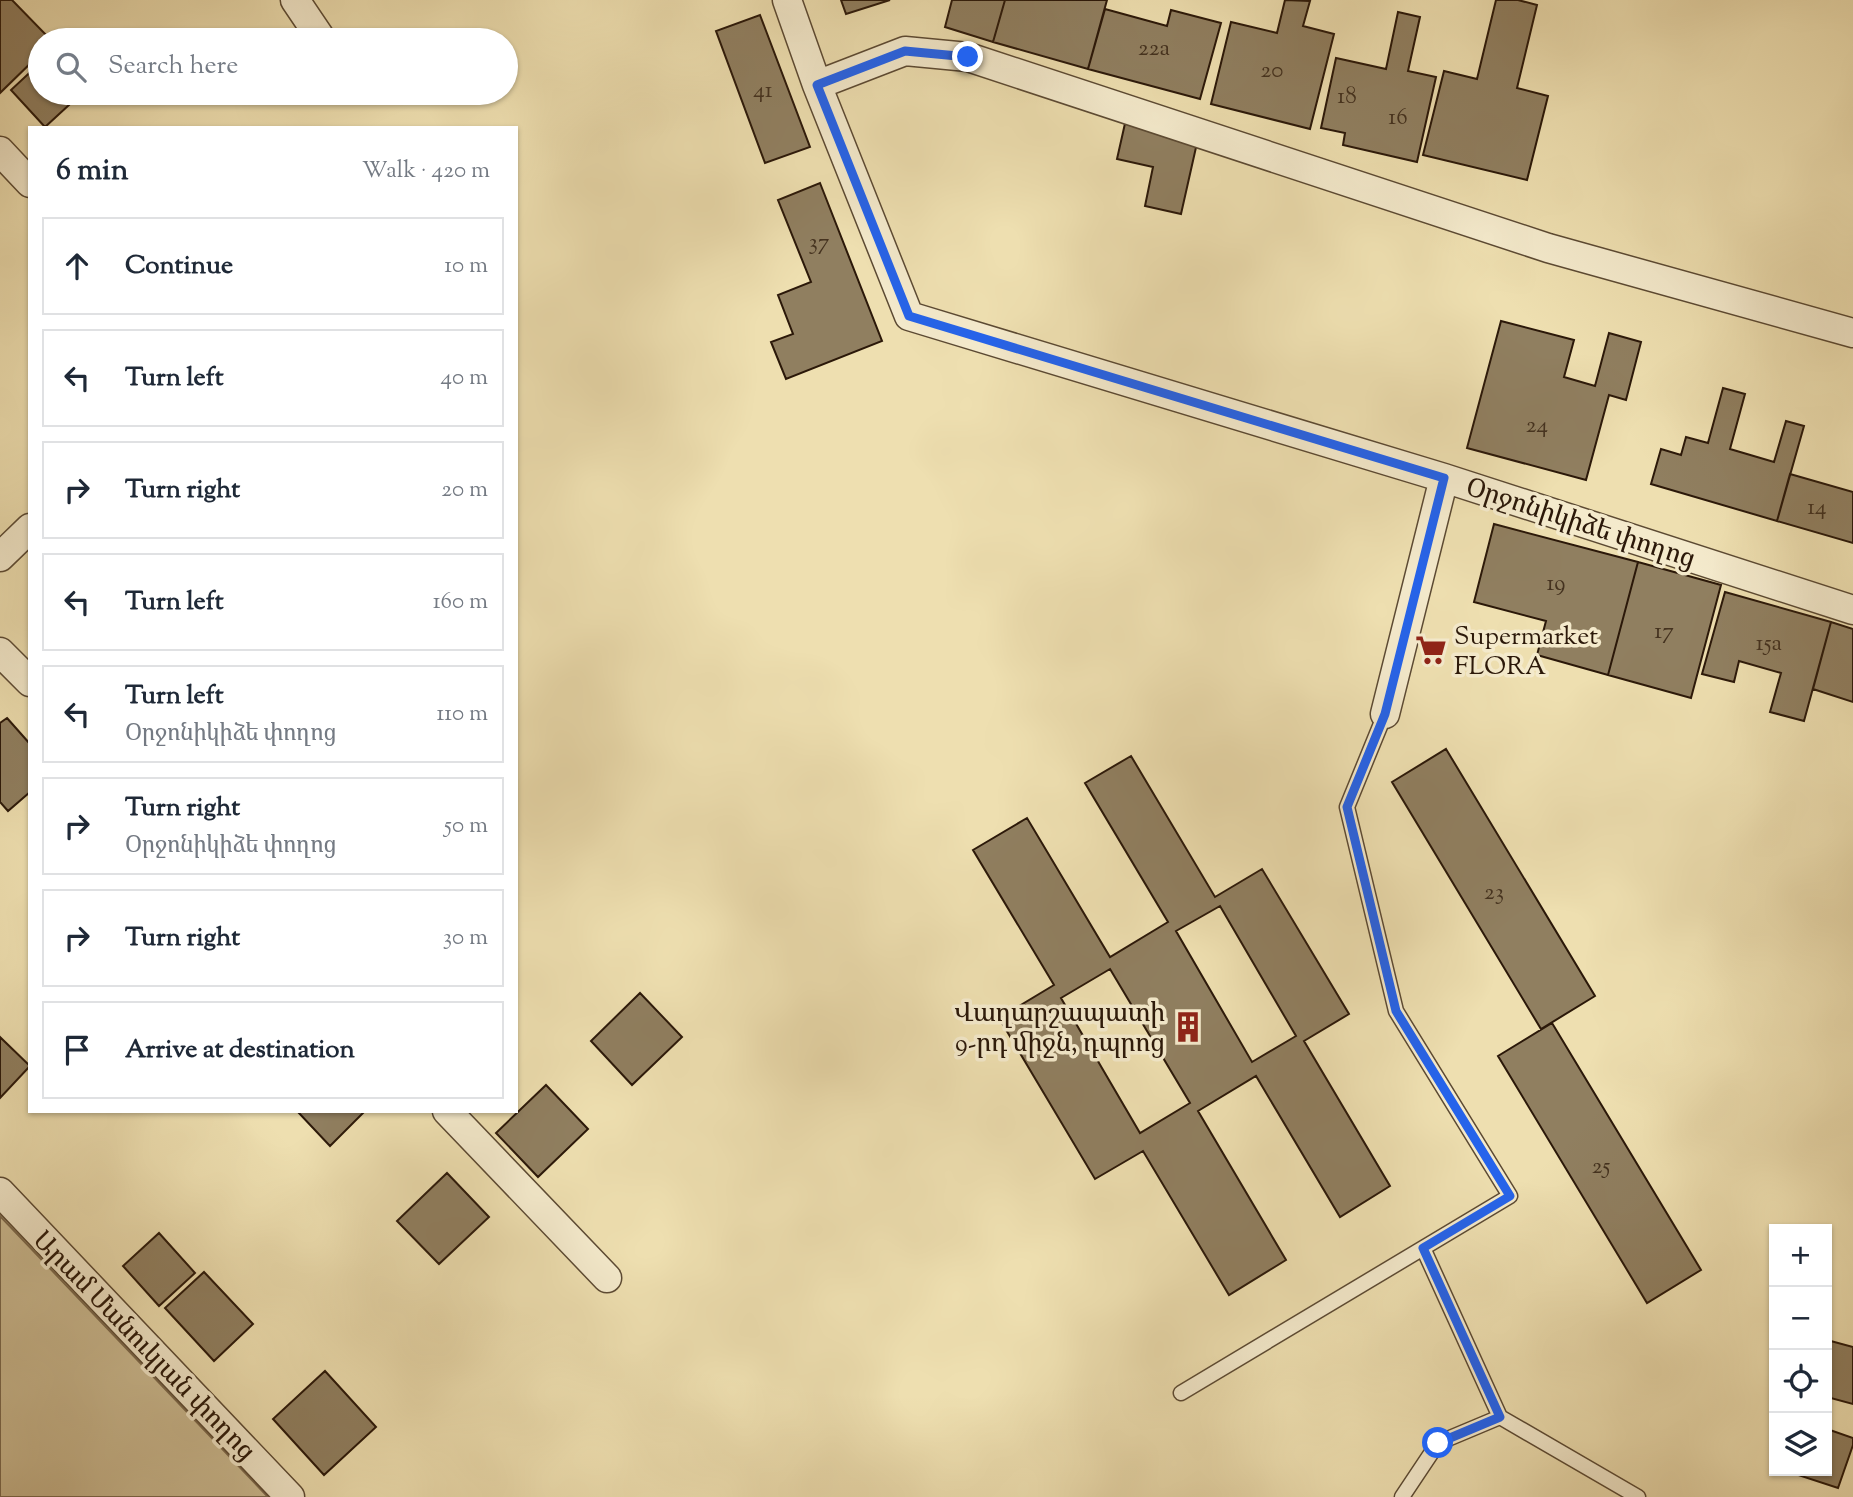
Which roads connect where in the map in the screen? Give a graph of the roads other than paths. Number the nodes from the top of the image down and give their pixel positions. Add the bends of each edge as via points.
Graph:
1 (295, 0) edge
2 (787, 0) edge
3 (314, 28) edge
4 (817, 85) junction
5 (0, 151) edge
6 (28, 181) edge
7 (1853, 333) edge
8 (1444, 478) junction
9 (28, 530) edge
10 (0, 557) edge
11 (1853, 610) edge
12 (0, 652) edge
13 (28, 680) edge
14 (1385, 714) joint
15 (449, 1113) edge
16 (0, 1192) edge
17 (1423, 1248) junction
18 (607, 1278) dead end
19 (1181, 1393) dead end
20 (1500, 1417) junction
21 (290, 1497) edge
22 (1402, 1497) edge
23 (1638, 1497) edge

1 - 3 street
2 - 4 street, Օրջոնիկիձե փողոց
4 - 7 street via 905,51 968,57 1548,248
4 - 8 street, Օրջոնիկիձե փողոց via 909,316
5 - 6 street
8 - 11 street, Օրջոնիկիձե փողոց
8 - 14 street
9 - 10 street
12 - 13 street
14 - 17 lane via 1347,807 1396,1011 1510,1196
15 - 18 street
16 - 21 street, Արամ Մանուկյան փողոց
17 - 19 lane
17 - 20 lane
20 - 22 lane via 1438,1443
20 - 23 lane

